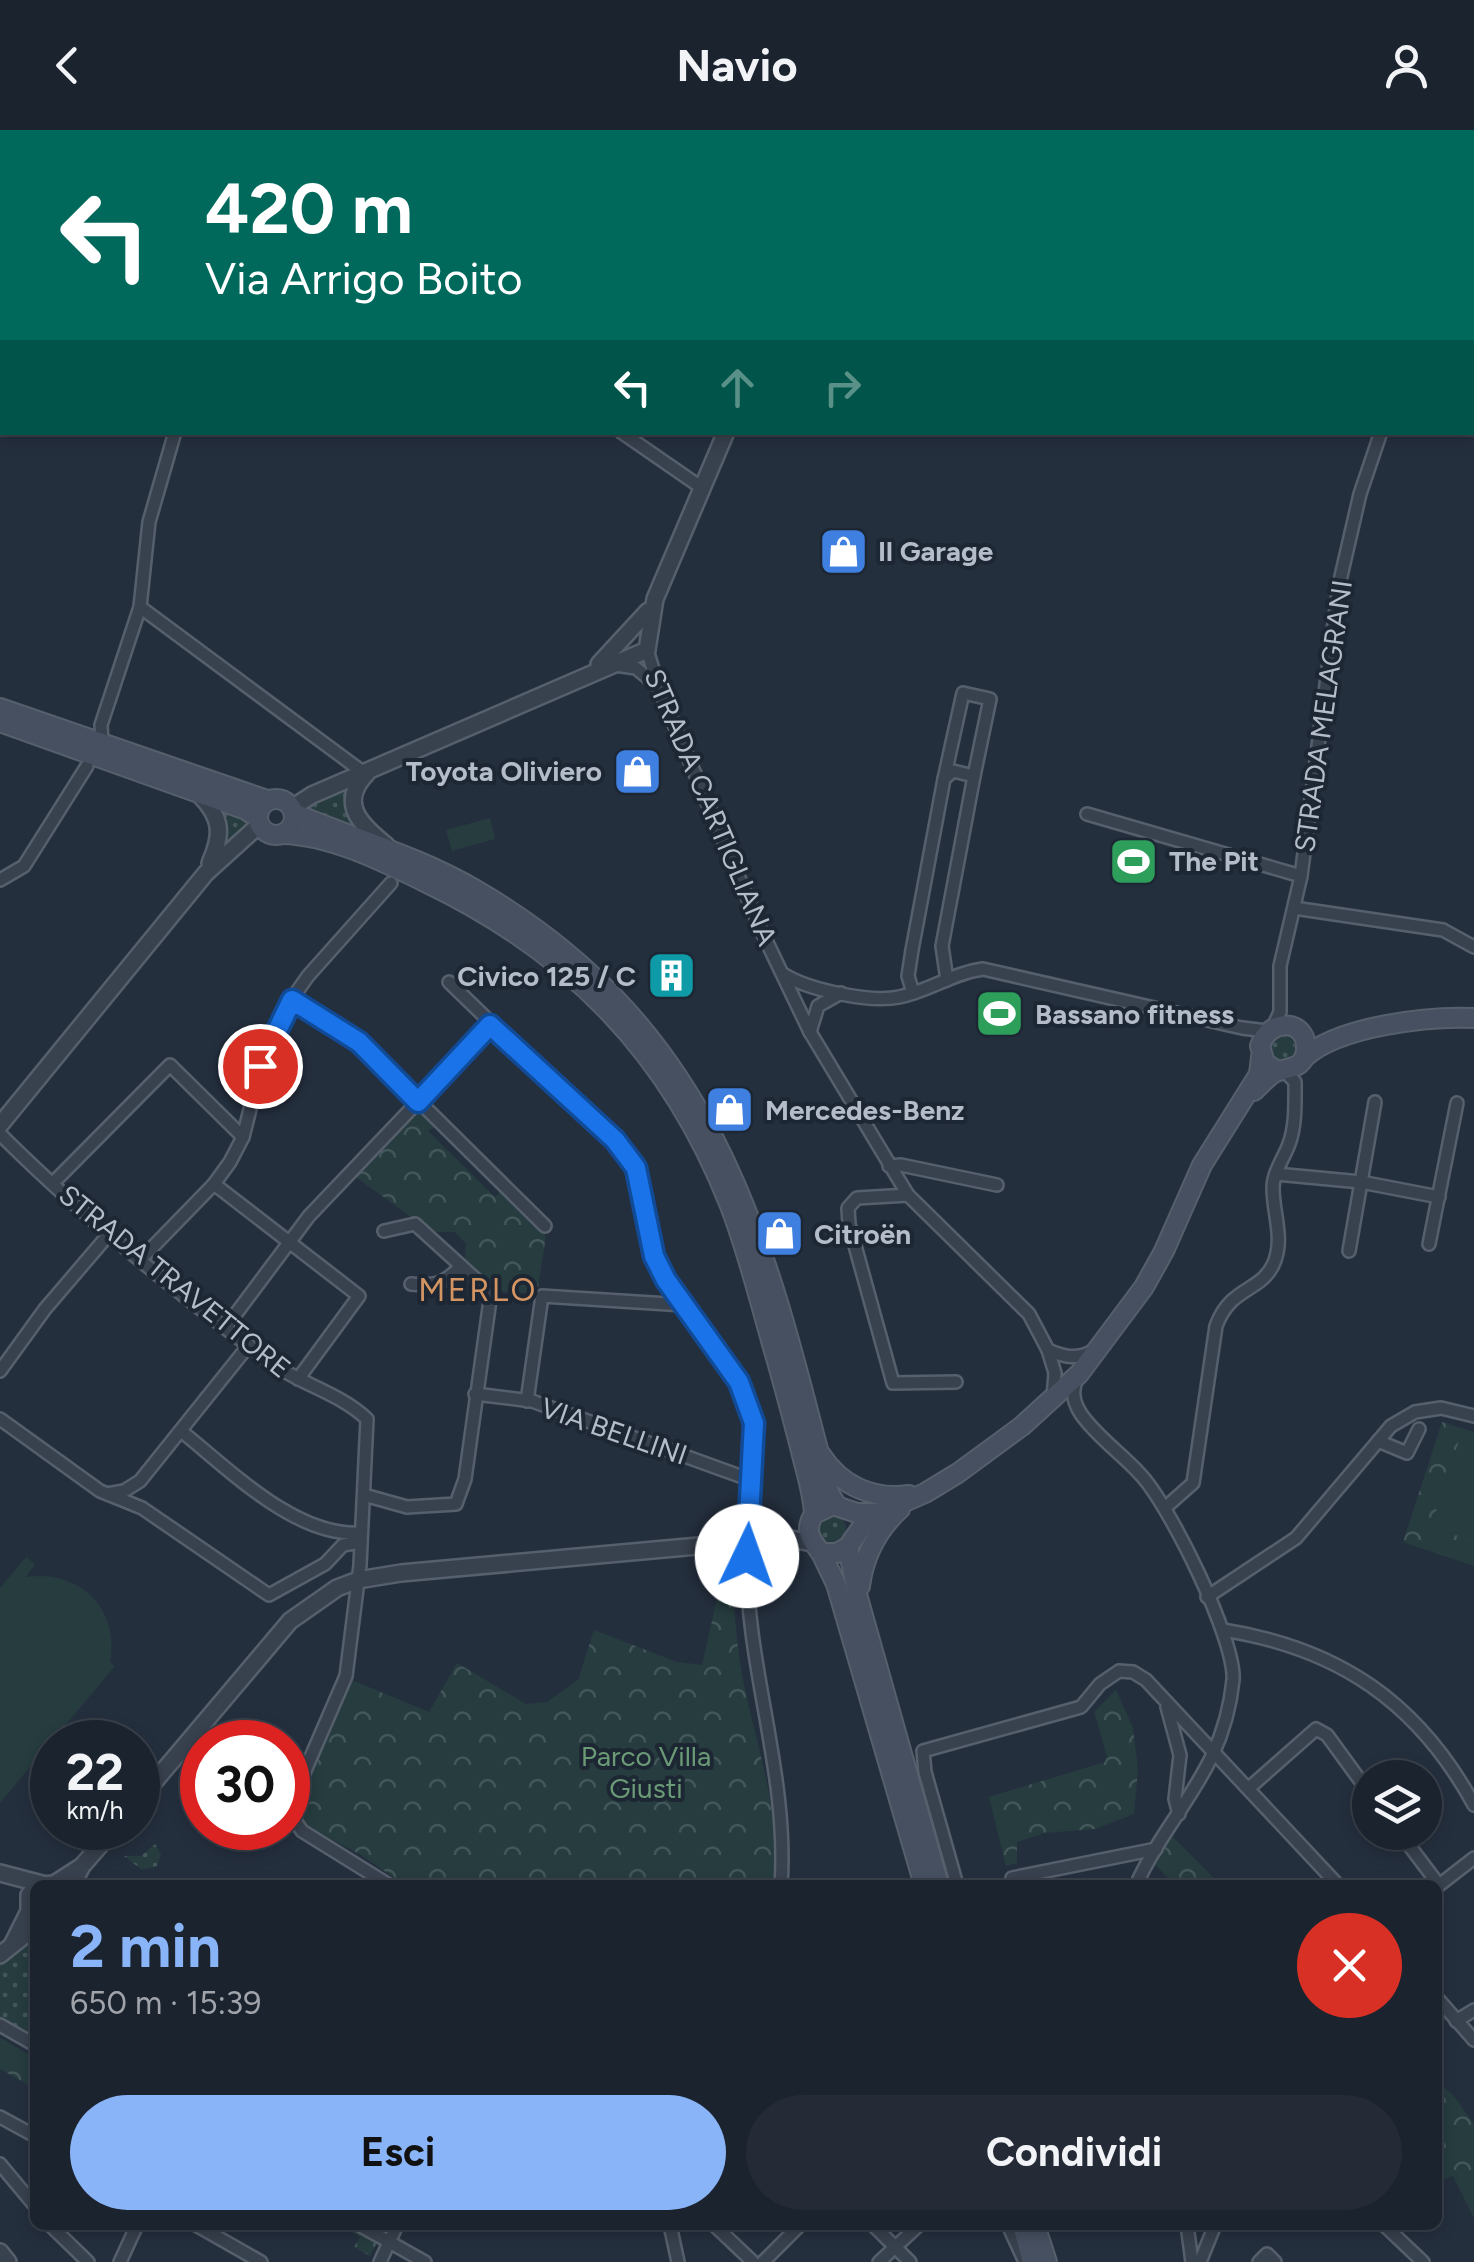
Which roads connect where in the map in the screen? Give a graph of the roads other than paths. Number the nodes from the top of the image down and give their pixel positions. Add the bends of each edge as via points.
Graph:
1 (174, 435) edge
2 (625, 435) edge
3 (725, 435) edge
4 (1380, 435) edge
5 (702, 488) junction
6 (655, 599) junction
7 (140, 607) junction
8 (647, 650) junction
9 (597, 669) junction
10 (660, 692) junction
11 (0, 708) edge
12 (0, 722) edge
13 (102, 743) junction
14 (87, 766) dead end
15 (369, 770) junction
16 (974, 776) junction
17 (944, 779) junction
18 (197, 792) junction
19 (284, 805) junction
20 (1087, 814) dead end
21 (267, 828) junction
22 (388, 846) junction
23 (206, 873) junction
24 (1301, 876) junction
25 (0, 880) edge
26 (391, 883) dead end
27 (1294, 908) junction
28 (1474, 947) edge
29 (780, 972) junction
30 (947, 980) junction
31 (449, 982) dead end
32 (914, 992) junction
33 (821, 994) junction
34 (292, 1000) junction
35 (1280, 1002) junction
36 (795, 1004) junction
37 (1474, 1018) edge
38 (490, 1025) junction
39 (1296, 1029) junction
40 (810, 1032) junction
41 (1347, 1036) junction
42 (1265, 1040) junction
43 (1304, 1059) junction
44 (1281, 1071) junction
45 (1295, 1094) junction
46 (1243, 1101) junction
47 (418, 1102) junction
48 (1375, 1102) dead end
49 (1457, 1102) dead end
50 (0, 1125) edge
51 (0, 1134) edge
52 (243, 1137) junction
53 (890, 1166) junction
54 (1276, 1174) junction
55 (1361, 1182) junction
56 (53, 1183) junction
57 (214, 1184) junction
58 (996, 1184) dead end
59 (908, 1195) junction
60 (1439, 1198) junction
61 (545, 1226) dead end
62 (384, 1231) dead end
63 (110, 1233) junction
64 (289, 1241) junction
65 (1429, 1244) dead end
66 (1350, 1251) dead end
67 (141, 1259) junction
68 (462, 1266) junction
69 (411, 1284) dead end
70 (684, 1305) junction
71 (226, 1326) junction
72 (249, 1345) junction
73 (1100, 1346) junction
74 (1048, 1350) junction
75 (0, 1371) edge
76 (1078, 1374) junction
77 (298, 1379) junction
78 (956, 1382) dead end
79 (475, 1394) junction
80 (527, 1401) junction
81 (1048, 1404) junction
82 (1080, 1412) junction
83 (1474, 1416) edge
84 (0, 1419) edge
85 (1419, 1428) dead end
86 (181, 1431) junction
87 (1378, 1441) junction
88 (818, 1450) junction
89 (750, 1480) junction
90 (140, 1481) junction
91 (107, 1494) junction
92 (364, 1496) junction
93 (918, 1496) junction
94 (142, 1508) junction
95 (1166, 1508) junction
96 (842, 1509) junction
97 (880, 1512) junction
98 (812, 1517) junction
99 (310, 1526) junction
100 (360, 1538) junction
101 (786, 1538) junction
102 (852, 1539) junction
103 (748, 1542) junction
104 (816, 1548) junction
105 (332, 1557) junction
106 (358, 1580) junction
107 (1207, 1597) junction
108 (858, 1598) junction
109 (1223, 1630) junction
110 (1165, 1703) junction
111 (1216, 1754) junction
112 (1352, 1769) edge
113 (160, 1775) edge
114 (1250, 1788) junction
115 (1474, 1804) edge
116 (1180, 1814) junction
117 (1156, 1849) junction
118 (96, 1850) edge
119 (1412, 1850) edge
120 (1474, 1858) edge
121 (82, 1866) junction
122 (61, 1880) edge
123 (75, 1880) edge
124 (381, 1880) edge
125 (781, 1880) edge
126 (923, 1880) edge
127 (939, 1880) edge
128 (956, 1880) edge
129 (1012, 1880) edge
130 (1139, 1880) edge
131 (1333, 1880) edge
132 (1434, 1880) edge
133 (1442, 1882) edge
134 (30, 1911) edge
135 (0, 1955) edge
136 (1442, 2004) edge
137 (1474, 2010) edge
138 (1456, 2021) junction
139 (0, 2026) edge
140 (1474, 2040) edge
141 (30, 2042) edge
142 (0, 2117) edge
143 (30, 2133) edge
144 (0, 2164) edge
145 (30, 2200) edge
146 (55, 2230) edge
147 (134, 2230) edge
148 (205, 2230) edge
149 (368, 2230) edge
150 (394, 2230) edge
151 (671, 2230) edge
152 (719, 2230) edge
153 (795, 2230) edge
154 (878, 2230) edge
155 (913, 2230) edge
156 (1010, 2230) edge
157 (1023, 2230) edge
158 (1037, 2230) edge
159 (1188, 2230) edge
160 (1213, 2230) edge
161 (1389, 2230) edge
162 (388, 2242) junction
163 (895, 2245) junction
164 (0, 2252) edge
165 (8, 2262) edge
166 (88, 2262) edge
167 (120, 2262) edge
168 (261, 2262) edge
169 (380, 2262) edge
170 (424, 2262) edge
171 (678, 2262) edge
172 (753, 2262) edge
173 (763, 2262) edge
174 (879, 2262) edge
175 (910, 2262) edge
176 (1024, 2262) edge
177 (1032, 2262) edge
178 (1047, 2262) edge
179 (1192, 2262) edge
180 (1200, 2262) edge
181 (1259, 2262) edge
182 (1276, 2262) edge
183 (1423, 2262) edge

1 - 7 street via 149,522
2 - 5 street
3 - 5 street, STRADA CARTIGLIANA
4 - 24 street, STRADA MELAGRANI via 1340,585
5 - 6 street, STRADA CARTIGLIANA
6 - 8 street, STRADA CARTIGLIANA
6 - 9 street
7 - 13 street via 101,725
7 - 15 street
8 - 9 street
8 - 10 street, STRADA CARTIGLIANA
9 - 10 street via 636,668
9 - 15 street
10 - 29 street, STRADA CARTIGLIANA
11 - 13 main road
12 - 18 main road
13 - 19 main road
14 - 25 street via 24,866
15 - 19 street
15 - 22 street via 356,788 355,812
16 - 17 street via 954,771
16 - 17 street via 990,698 963,693
16 - 30 street via 942,946
17 - 32 street via 908,976
18 - 21 main road via 246,810
18 - 23 street via 220,821
19 - 21 main road via 260,808
19 - 21 main road via 290,828
19 - 22 main road
20 - 24 street
21 - 23 street via 238,842
21 - 98 main road via 387,864 505,924 566,968 644,1053 690,1123 730,1206 781,1373
22 - 88 main road via 516,914 573,957 656,1043 703,1116 743,1201
23 - 50 street
24 - 27 street, STRADA MELAGRANI
26 - 34 street
27 - 28 street via 1443,930
27 - 35 street, STRADA MELAGRANI via 1280,966
29 - 33 street
29 - 36 street, STRADA CARTIGLIANA
30 - 32 street
30 - 42 street via 983,969 1242,1028
31 - 38 street
32 - 33 street via 897,998
33 - 36 street
33 - 40 street
34 - 47 street via 359,1042
34 - 52 street via 260,1066
35 - 39 street
35 - 42 street, STRADA MELAGRANI
36 - 40 street, STRADA CARTIGLIANA
37 - 41 main road via 1414,1021
38 - 47 street
38 - 70 street via 636,1168 654,1256
39 - 41 main road
39 - 42 main road
39 - 43 main road via 1306,1046
40 - 53 street, STRADA CARTIGLIANA
41 - 43 main road
42 - 44 main road
42 - 46 main road via 1259,1074
43 - 44 main road
43 - 45 street
44 - 45 street via 1295,1082
44 - 46 main road
45 - 54 street via 1292,1140
46 - 73 main road via 1202,1166 1151,1276
47 - 61 street
47 - 64 street
48 - 55 street
49 - 60 street
51 - 56 street, STRADA TRAVETTORE
52 - 56 street via 170,1066
52 - 57 street
53 - 58 street
53 - 59 street, STRADA CARTIGLIANA
54 - 55 street
54 - 95 street via 1280,1245 1272,1268 1222,1311 1193,1483
55 - 60 street
55 - 66 street
56 - 63 street, STRADA TRAVETTORE
57 - 64 street
57 - 67 street
59 - 74 street, STRADA CARTIGLIANA via 1016,1298
59 - 78 street via 857,1198 848,1208 848,1224 893,1384
60 - 65 street
62 - 68 street via 415,1224
63 - 67 street, STRADA TRAVETTORE
63 - 75 street
64 - 71 street
64 - 77 street via 359,1296
67 - 71 street, STRADA TRAVETTORE
68 - 69 street via 436,1286
68 - 79 street via 492,1294
70 - 80 street via 542,1296
70 - 89 street via 747,1402 754,1423
71 - 72 street, STRADA TRAVETTORE
72 - 77 street, STRADA TRAVETTORE
72 - 86 street
73 - 74 street via 1078,1357
73 - 76 main road
74 - 81 street, STRADA CARTIGLIANA via 1055,1373
76 - 81 main road
76 - 82 street via 1073,1393
77 - 92 street, STRADA TRAVETTORE via 368,1419
79 - 80 street, VIA BELLINI
79 - 92 street via 456,1504 407,1507
80 - 89 street, VIA BELLINI
81 - 82 street
81 - 93 main road
82 - 95 street
83 - 87 street via 1441,1408 1415,1412
84 - 91 street
85 - 87 street via 1407,1452
86 - 90 street
86 - 99 street
87 - 107 street via 1296,1538
88 - 93 main road via 850,1485 868,1493
88 - 96 main road via 829,1494
89 - 103 street
90 - 91 street
90 - 94 street
91 - 94 street
92 - 100 street, STRADA TRAVETTORE
93 - 97 main road
93 - 108 main road via 889,1519 872,1544
94 - 105 street via 268,1595
95 - 107 street
96 - 97 main road
96 - 98 main road via 826,1506
96 - 102 main road via 854,1521
97 - 102 main road
98 - 101 street
98 - 104 main road via 809,1536
99 - 100 street
99 - 105 street via 329,1543
100 - 105 street
100 - 106 street, STRADA TRAVETTORE
101 - 103 street
101 - 104 street
102 - 104 main road via 837,1552
102 - 108 main road
103 - 106 street
103 - 125 street via 750,1608 778,1795
104 - 126 main road via 836,1584
106 - 113 street via 290,1621
106 - 124 street, STRADA TRAVETTORE via 346,1676 288,1810 302,1831
107 - 109 street
108 - 127 main road
109 - 111 street via 1233,1677
109 - 115 street via 1324,1658 1363,1677 1436,1745
110 - 111 street
110 - 116 street via 1180,1754
110 - 128 street via 1146,1680 1119,1671 1082,1707 923,1751
111 - 114 street
111 - 116 street
112 - 114 street via 1316,1729
114 - 131 street
116 - 117 street
117 - 129 street
117 - 130 street
118 - 121 street
119 - 132 street
120 - 133 street
121 - 122 street
121 - 123 street
134 - 135 street
136 - 138 street
137 - 138 street
138 - 140 street
139 - 141 street
142 - 143 street
144 - 145 street
146 - 166 street
147 - 167 street
148 - 168 street
149 - 162 street
150 - 162 street
151 - 171 street
152 - 172 street
153 - 173 street
154 - 163 street
155 - 163 street
156 - 176 street
157 - 177 main road
158 - 178 main road
159 - 179 street
160 - 180 street
161 - 183 street
162 - 169 street
162 - 170 street
163 - 174 street
163 - 175 street
164 - 165 street
181 - 182 street via 1267,2254

